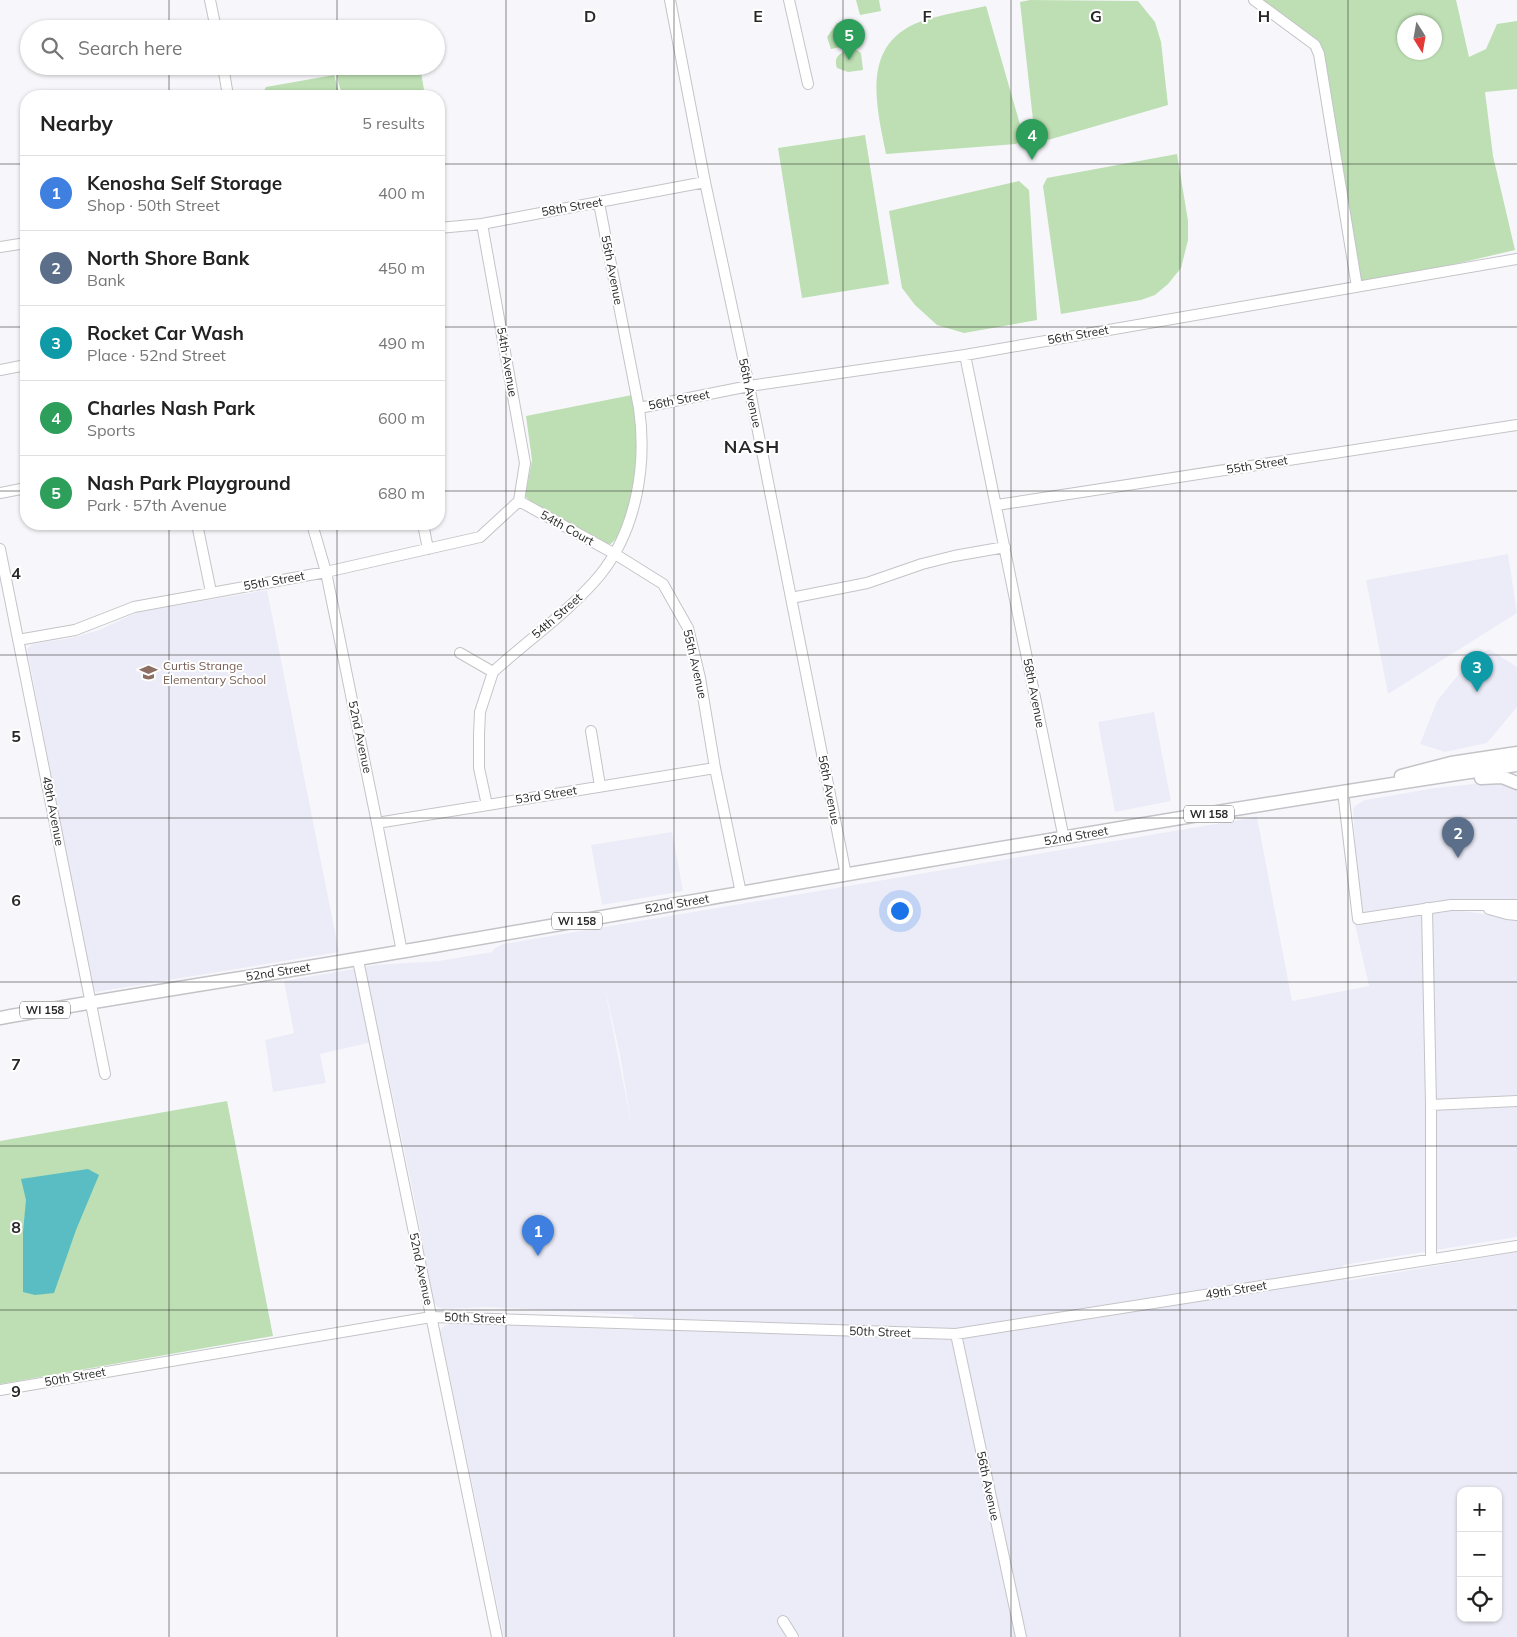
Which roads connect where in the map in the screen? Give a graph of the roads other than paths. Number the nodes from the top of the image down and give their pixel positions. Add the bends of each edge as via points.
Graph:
1 (210, 0) edge
2 (670, 0) edge
3 (789, 0) edge
4 (1254, 0) edge
5 (214, 20) edge
6 (224, 75) edge
7 (808, 84) dead end
8 (227, 90) edge
9 (705, 182) junction
10 (599, 202) junction
11 (482, 224) junction
12 (445, 227) edge
13 (20, 244) edge
14 (0, 247) edge
15 (1517, 259) edge
16 (1357, 287) junction
17 (966, 355) junction
18 (20, 367) edge
19 (0, 370) edge
20 (749, 386) junction
21 (639, 408) junction
22 (1517, 424) edge
23 (20, 489) edge
24 (0, 493) edge
25 (519, 501) junction
26 (997, 505) junction
27 (198, 530) edge
28 (314, 530) edge
29 (424, 530) edge
30 (1005, 546) junction
31 (0, 549) edge
32 (428, 550) junction
33 (615, 554) junction
34 (326, 572) junction
35 (211, 592) junction
36 (791, 598) junction
37 (18, 640) junction
38 (460, 653) dead end
39 (493, 672) junction
40 (591, 731) dead end
41 (1517, 742) edge
42 (1517, 752) edge
43 (1498, 756) junction
44 (1517, 765) edge
45 (715, 768) junction
46 (1426, 779) junction
47 (1517, 783) edge
48 (600, 786) junction
49 (1348, 790) junction
50 (487, 805) junction
51 (377, 823) junction
52 (1064, 839) junction
53 (846, 875) junction
54 (741, 893) junction
55 (1517, 905) edge
56 (1480, 906) junction
57 (1427, 908) junction
58 (1517, 915) edge
59 (402, 952) junction
60 (358, 960) junction
61 (91, 1002) junction
62 (0, 1018) edge
63 (105, 1074) dead end
64 (1517, 1101) edge
65 (1431, 1105) junction
66 (1517, 1246) edge
67 (1431, 1259) junction
68 (431, 1317) junction
69 (956, 1334) junction
70 (0, 1390) edge
71 (783, 1621) dead end
72 (497, 1637) edge
73 (793, 1637) edge
74 (1021, 1637) edge

1 - 5 street
2 - 9 street, 56th Avenue
3 - 7 street
4 - 16 street via 1315,45 1319,54
6 - 8 street
9 - 10 street, 58th Street
9 - 20 street, 56th Avenue
10 - 11 street, 58th Street
10 - 21 street, 55th Avenue
11 - 12 street, 58th Street
11 - 25 street, 54th Avenue via 525,463
13 - 14 street
15 - 16 street, 56th Street
16 - 17 street, 56th Street
17 - 20 street, 56th Street
17 - 26 street, 58th Avenue
18 - 19 street
20 - 21 street, 56th Street
20 - 36 street, 56th Avenue
21 - 33 street, 55th Avenue via 642,441 637,491
22 - 26 street, 55th Street
23 - 24 street
25 - 32 street, 55th Street via 480,537
25 - 33 street, 54th Court
26 - 30 street, 58th Avenue
27 - 35 street
28 - 34 street, 52nd Avenue
29 - 32 street
30 - 36 street via 922,564 868,583
30 - 52 street, 58th Avenue
31 - 37 street, 49th Avenue
32 - 34 street, 55th Street
33 - 39 street, 54th Street via 571,604
33 - 45 street, 55th Avenue via 663,584 688,628
34 - 35 street, 55th Street
34 - 51 street, 52nd Avenue
35 - 37 street, 55th Street via 134,607 75,630
36 - 53 street, 56th Avenue
37 - 61 street, 49th Avenue
38 - 39 street
39 - 50 street via 480,712 478,768
40 - 48 street
41 - 43 main road
42 - 43 main road, 52nd Street / WI 158
43 - 49 main road, 52nd Street / WI 158 via 1430,768
44 - 46 main road, 52nd Street / WI 158
45 - 48 street, 53rd Street
45 - 54 street, 55th Avenue
46 - 47 main road via 1502,777
46 - 49 main road, 52nd Street / WI 158
48 - 50 street, 53rd Street
49 - 52 main road, 52nd Street / WI 158
49 - 57 street via 1358,919
50 - 51 street, 53rd Street
51 - 59 street, 52nd Avenue
52 - 53 main road, 52nd Street / WI 158
53 - 54 main road, 52nd Street / WI 158
54 - 59 main road, 52nd Street / WI 158
55 - 56 street
56 - 57 street
56 - 58 street
57 - 65 street
59 - 60 main road, 52nd Street / WI 158
60 - 61 main road, 52nd Street / WI 158
60 - 68 street, 52nd Avenue
61 - 62 main road, 52nd Street / WI 158
61 - 63 street, 49th Avenue
64 - 65 street
65 - 67 street
66 - 67 street, 49th Street
67 - 69 street, 49th Street
68 - 69 street, 50th Street
68 - 70 street, 50th Street
68 - 72 street, 52nd Avenue
69 - 74 street, 56th Avenue
71 - 73 street

